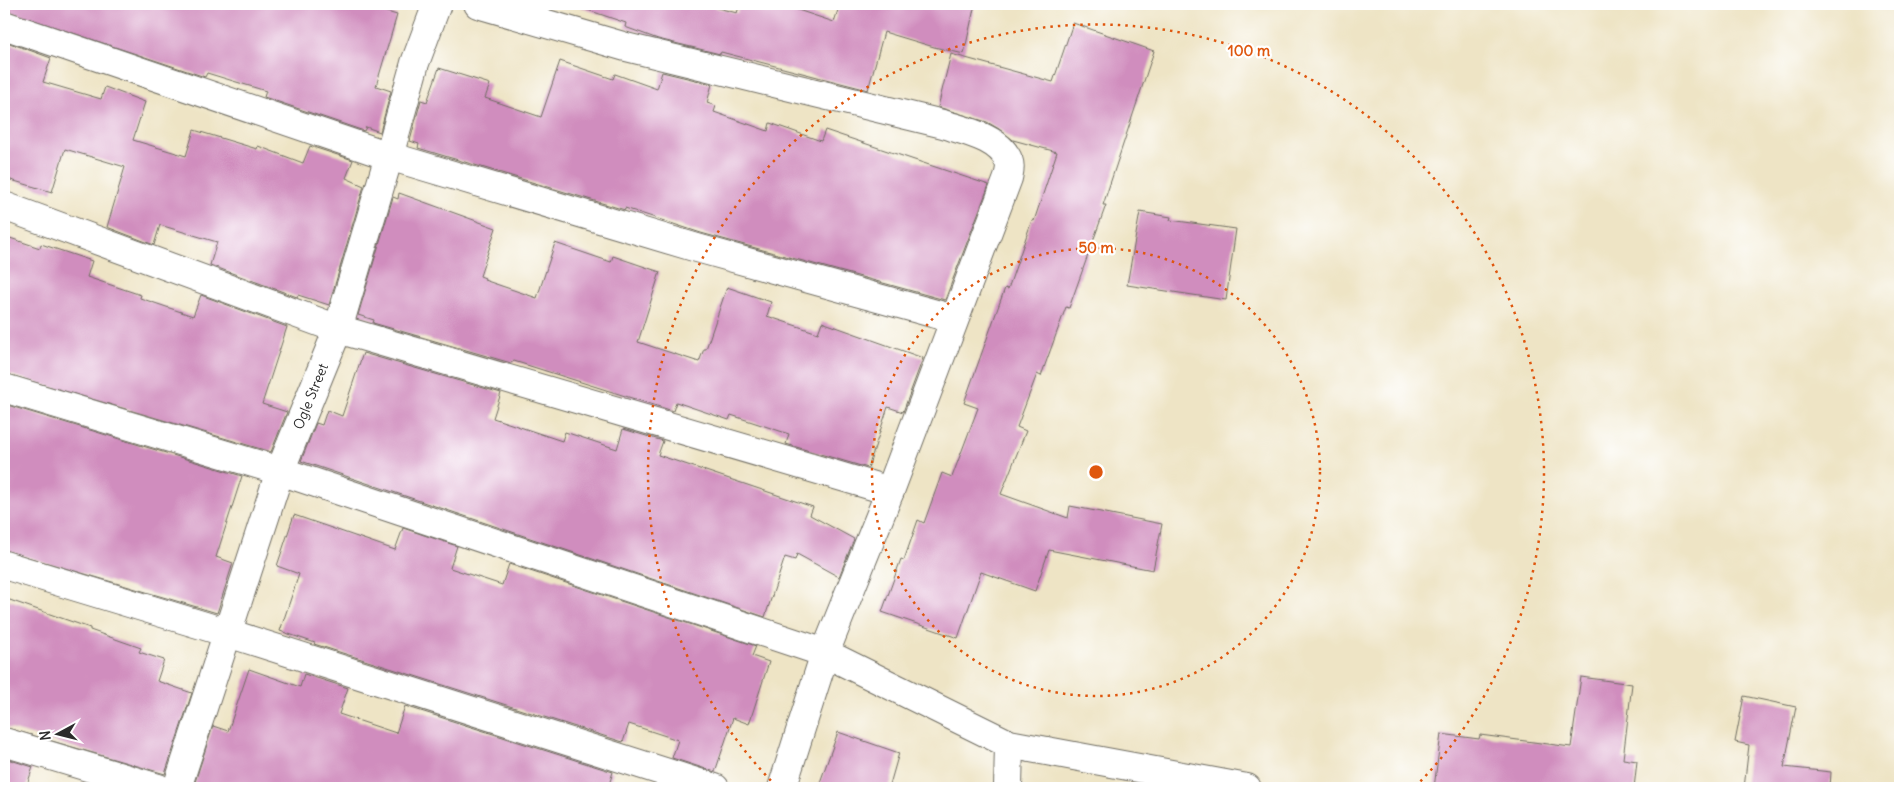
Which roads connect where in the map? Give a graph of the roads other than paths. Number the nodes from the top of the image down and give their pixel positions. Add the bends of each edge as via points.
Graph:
1 (437, 4) edge
2 (478, 4) edge
3 (4, 25) edge
4 (390, 156) junction
5 (4, 206) edge
6 (954, 319) junction
7 (338, 329) junction
8 (4, 388) edge
9 (280, 471) junction
10 (890, 491) junction
11 (4, 565) edge
12 (228, 633) junction
13 (825, 653) junction
14 (4, 742) edge
15 (1010, 744) junction
16 (1239, 787) edge
17 (158, 788) edge
18 (177, 788) edge
19 (715, 788) edge
20 (782, 788) edge
21 (1008, 788) edge

1 - 4 street, Ogle Street via 415,63
2 - 6 street via 626,47 943,124 992,143 1008,159 1008,178
3 - 4 street
4 - 6 street via 697,248
4 - 7 street, Ogle Street
5 - 7 street
6 - 10 street
7 - 9 street, Ogle Street
7 - 10 street
8 - 9 street
9 - 12 street, Ogle Street
9 - 13 street
10 - 13 street
11 - 12 street
12 - 18 street, Ogle Street
12 - 19 street
13 - 15 street
13 - 20 street
14 - 17 street
15 - 16 street
15 - 21 street

